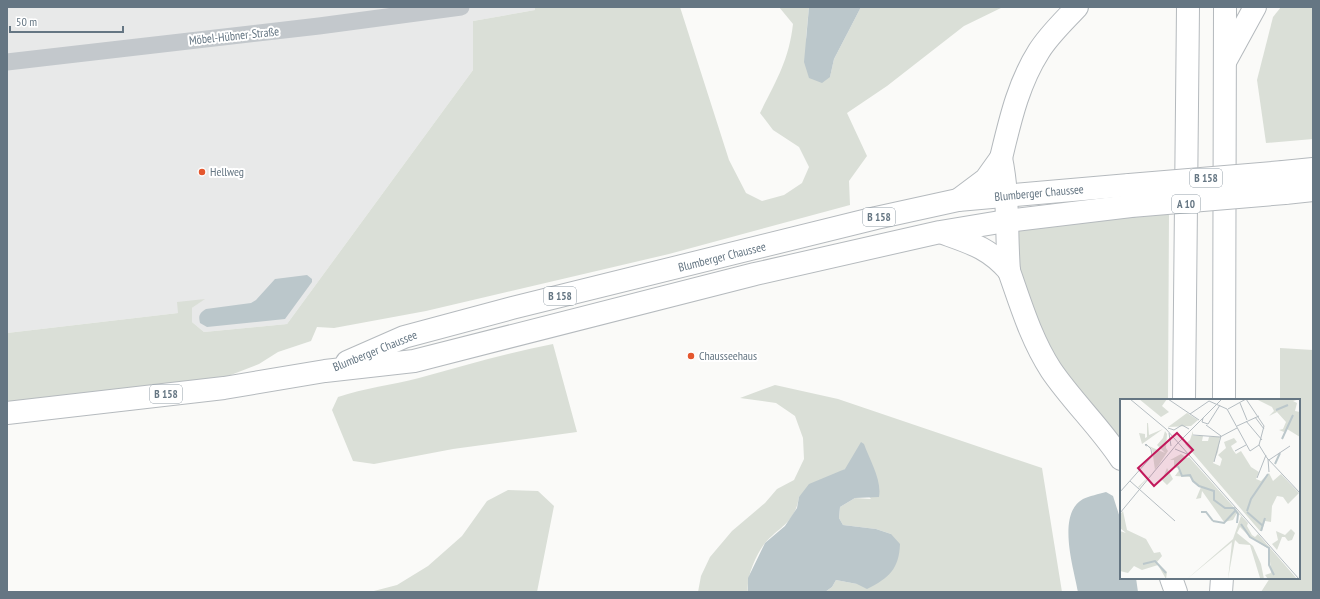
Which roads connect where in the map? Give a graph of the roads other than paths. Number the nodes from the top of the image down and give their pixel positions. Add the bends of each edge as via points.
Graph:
1 (461, 7) edge
2 (1077, 7) edge
3 (1188, 7) edge
4 (1225, 7) edge
5 (1255, 7) edge
6 (7, 62) edge
7 (1225, 63) junction
8 (1001, 158) junction
9 (1313, 169) edge
10 (1284, 182) junction
11 (1313, 190) edge
12 (1007, 196) junction
13 (1130, 196) junction
14 (958, 200) junction
15 (1006, 221) junction
16 (940, 232) junction
17 (1009, 271) junction
18 (325, 371) junction
19 (1184, 399) edge
20 (1224, 399) edge
21 (7, 413) edge
22 (1120, 458) edge
23 (1171, 579) edge
24 (1182, 579) edge
25 (1222, 579) edge
26 (1176, 592) edge
27 (1181, 592) edge
28 (1221, 592) edge

1 - 6 street, Möbel-Hübner-Straße
2 - 8 main road via 1040,50 1026,75 1015,102
3 - 19 main road, A 10
4 - 7 main road
5 - 7 main road
7 - 20 main road
8 - 12 main road
8 - 14 main road via 986,179
9 - 10 main road, B 158
10 - 11 main road, B 158
10 - 13 main road, B 158, bridge
12 - 13 main road, Blumberger Chaussee / B 158
12 - 14 main road, Blumberger Chaussee / B 158
12 - 15 main road
13 - 15 main road, Blumberger Chaussee / B 158
14 - 18 main road, Blumberger Chaussee / B 158 via 512,308 404,338
15 - 16 main road, Blumberger Chaussee / B 158
15 - 17 main road
16 - 17 main road via 987,250
16 - 18 main road, Blumberger Chaussee / B 158 via 744,276 414,361
17 - 22 main road via 1029,329 1051,369
18 - 21 main road, Blumberger Chaussee / B 158 via 224,388
23 - 26 main road
24 - 27 main road
25 - 28 main road

